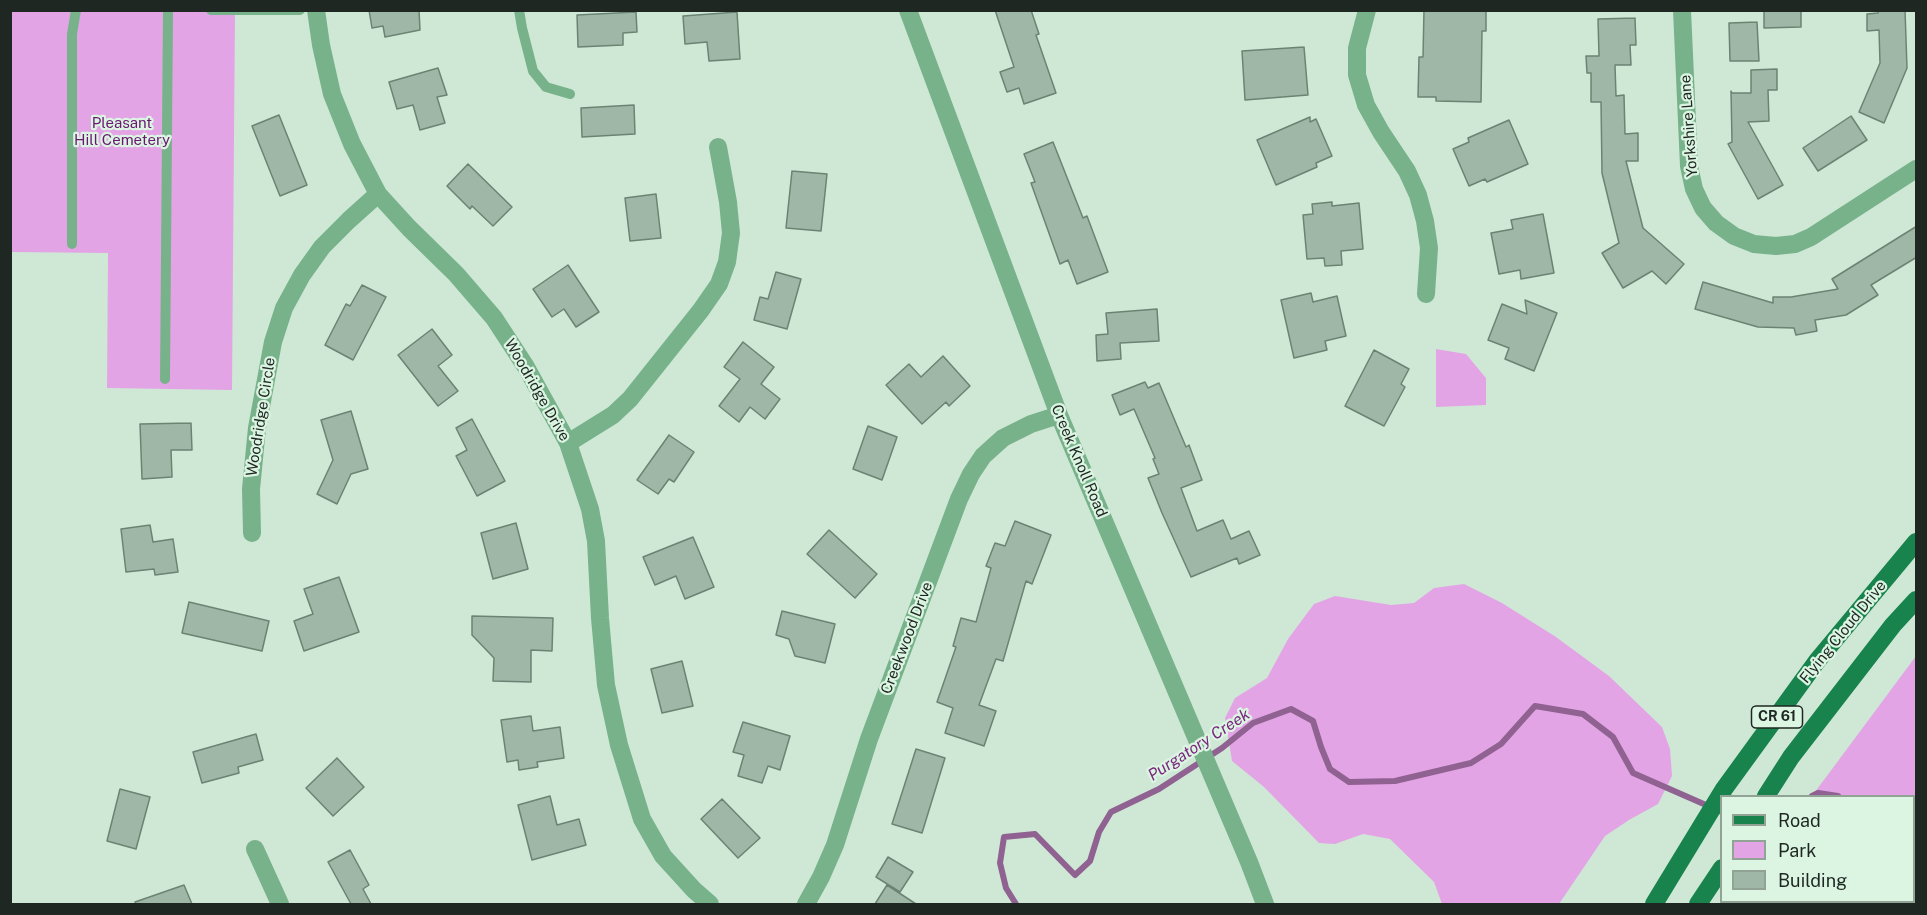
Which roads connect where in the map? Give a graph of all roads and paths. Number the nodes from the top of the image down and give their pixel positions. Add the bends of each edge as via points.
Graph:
1 (76, 10) edge
2 (168, 10) edge
3 (211, 10) edge
4 (300, 10) edge
5 (316, 10) edge
6 (519, 10) edge
7 (908, 10) edge
8 (1367, 10) edge
9 (1682, 10) edge
10 (570, 94) dead end
11 (718, 147) dead end
12 (1917, 169) edge
13 (378, 194) junction
14 (72, 244) dead end
15 (1426, 294) dead end
16 (165, 379) dead end
17 (1059, 415) junction
18 (568, 443) junction
19 (252, 533) dead end
20 (1917, 542) edge
21 (1917, 600) edge
22 (1720, 795) edge
23 (1767, 795) edge
24 (1720, 796) edge
25 (255, 849) dead end
26 (1720, 871) edge
27 (280, 904) edge
28 (710, 904) edge
29 (806, 904) edge
30 (1265, 904) edge
31 (1654, 904) edge
32 (1698, 904) edge

1 - 14 lane via 72,34
2 - 16 lane
3 - 4 lane
5 - 13 street, Woodridge Drive via 332,94
6 - 10 lane via 533,71 546,87
7 - 17 street, Creek Knoll Road
8 - 15 street via 1357,48 1357,75 1366,105 1418,195 1429,248
9 - 12 street, Yorkshire Lane via 1689,166 1694,189 1702,208 1734,236 1754,244 1795,244
11 - 18 street via 731,233 719,284 630,399 613,415
13 - 18 street, Woodridge Drive via 494,318
13 - 19 street, Woodridge Circle via 322,248 284,308 257,428 250,489
17 - 29 street, Creekwood Drive via 1003,438 971,474 869,739 835,845
17 - 30 street, Creek Knoll Road
18 - 28 street, Woodridge Drive via 594,530 606,685 625,765 642,819 663,856
20 - 22 main road, Flying Cloud Drive / CR 61 via 1817,661
21 - 23 main road, CR 61 via 1893,625
24 - 31 main road, Flying Cloud Drive / CR 61
25 - 27 street
26 - 32 main road

